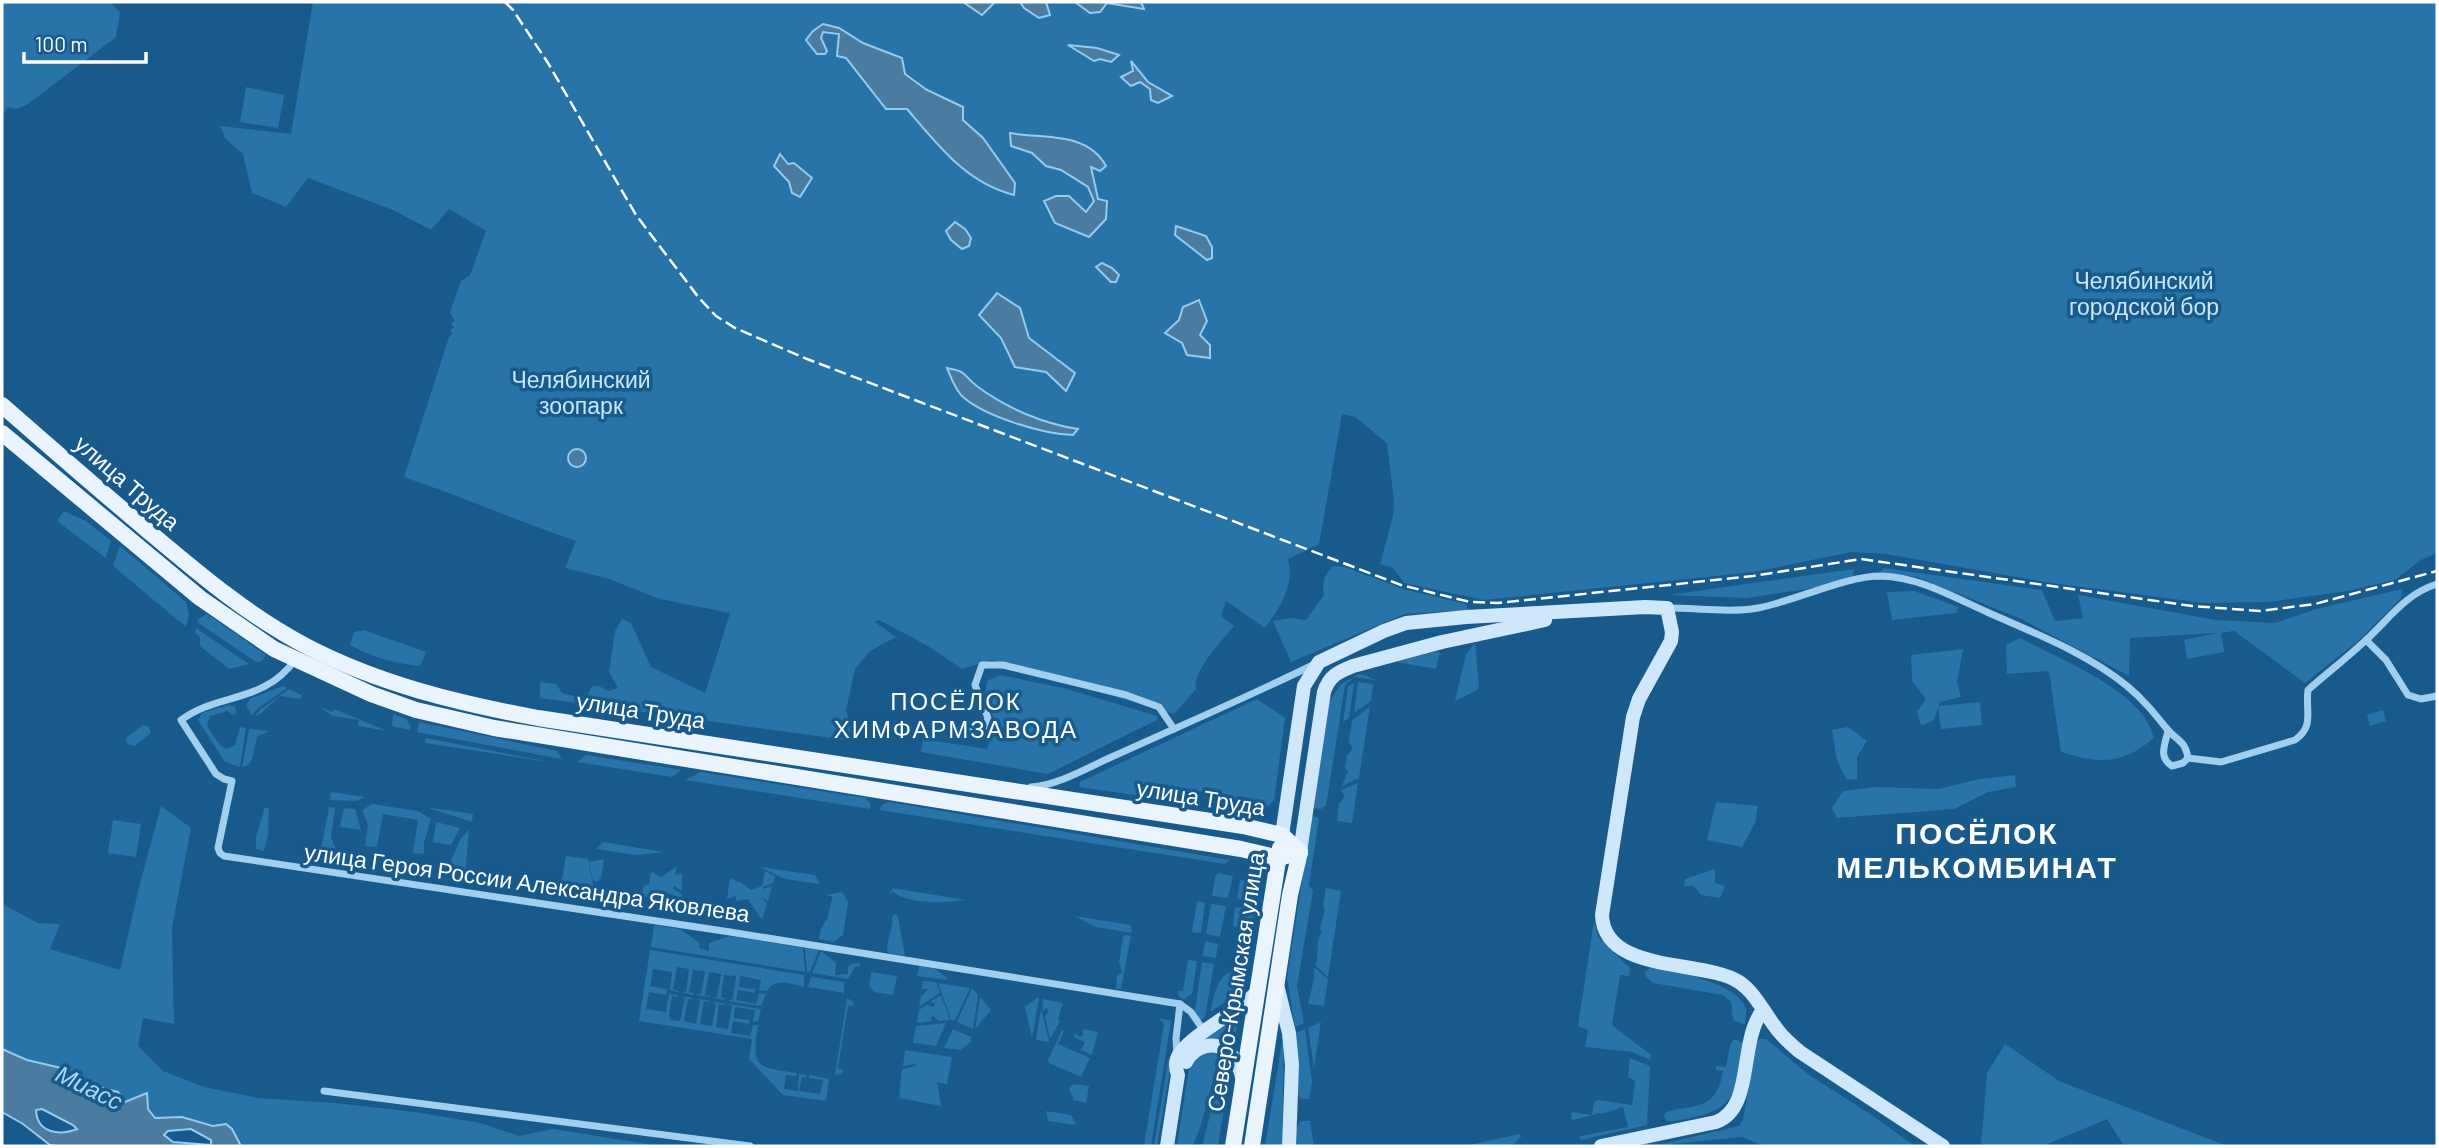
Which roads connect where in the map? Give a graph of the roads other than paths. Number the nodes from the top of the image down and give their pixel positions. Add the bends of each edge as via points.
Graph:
1 (2, 405) edge
2 (2, 433) edge
3 (35, 434) junction
4 (22, 450) junction
5 (2437, 584) edge
6 (1667, 608) junction
7 (1571, 613) junction
8 (2366, 640) junction
9 (304, 645) junction
10 (295, 660) junction
11 (1319, 662) junction
12 (2437, 696) edge
13 (1174, 729) junction
14 (962, 730) dead end
15 (2168, 731) junction
16 (2188, 758) junction
17 (1001, 790) junction
18 (1282, 835) junction
19 (1300, 852) junction
20 (1279, 858) junction
21 (1277, 985) junction
22 (1257, 992) junction
23 (1180, 1004) junction
24 (1763, 1010) junction
25 (1205, 1032) junction
26 (1177, 1057) junction
27 (1178, 1075) junction
28 (1243, 1082) junction
29 (324, 1091) dead end
30 (750, 1146) edge
31 (1167, 1146) edge
32 (1233, 1146) edge
33 (1252, 1146) edge
34 (1289, 1146) edge
35 (1601, 1146) edge
36 (1943, 1146) edge

1 - 3 main road, улица Труда
2 - 4 main road, улица Труда
3 - 4 main road
3 - 9 main road, улица Труда via 209,583
4 - 10 main road, улица Труда via 200,598
5 - 8 street via 2420,589 2403,602
6 - 7 street
6 - 15 street via 1756,608 1859,579 1903,578 2038,635 2104,670 2148,706
6 - 24 street via 1671,641 1633,717 1602,924 1612,942 1628,953 1734,980
7 - 11 street via 1406,623
7 - 19 street, Северо-Крымская улица via 1442,642 1338,672 1329,679
8 - 12 street via 2386,660 2408,695 2421,699
8 - 16 street via 2308,690 2309,723 2295,740 2221,762
9 - 10 main road
9 - 17 main road, улица Труда via 403,687 498,711
10 - 20 main road, улица Труда via 399,704 495,728
10 - 23 street, улица Героя России Александра Яковлева via 266,688 197,709 181,720 216,774 232,781 218,848 224,856
11 - 13 street
11 - 18 street, Северо-Крымская улица via 1304,686
13 - 14 street via 1159,707 1137,699 990,664 982,665 975,685 988,718 985,727
13 - 17 street via 1041,787
15 - 16 street via 2187,748
15 - 16 street via 2165,761 2175,766
17 - 18 main road, улица Труда
18 - 19 main road, улица Труда
18 - 20 main road, Северо-Крымская улица
19 - 20 main road, улица Труда
19 - 21 main road, Северо-Крымская улица
20 - 22 main road, Северо-Крымская улица
21 - 33 main road, Северо-Крымская улица
21 - 34 street via 1292,1065
22 - 25 street
22 - 28 main road, Северо-Крымская улица
23 - 25 street
23 - 26 street
24 - 35 street via 1750,1034 1732,1113 1716,1122
24 - 36 street via 1800,1052
25 - 26 street
26 - 27 street
27 - 28 street via 1194,1051 1209,1045 1228,1052
27 - 31 street
28 - 32 main road, Северо-Крымская улица
29 - 30 street

